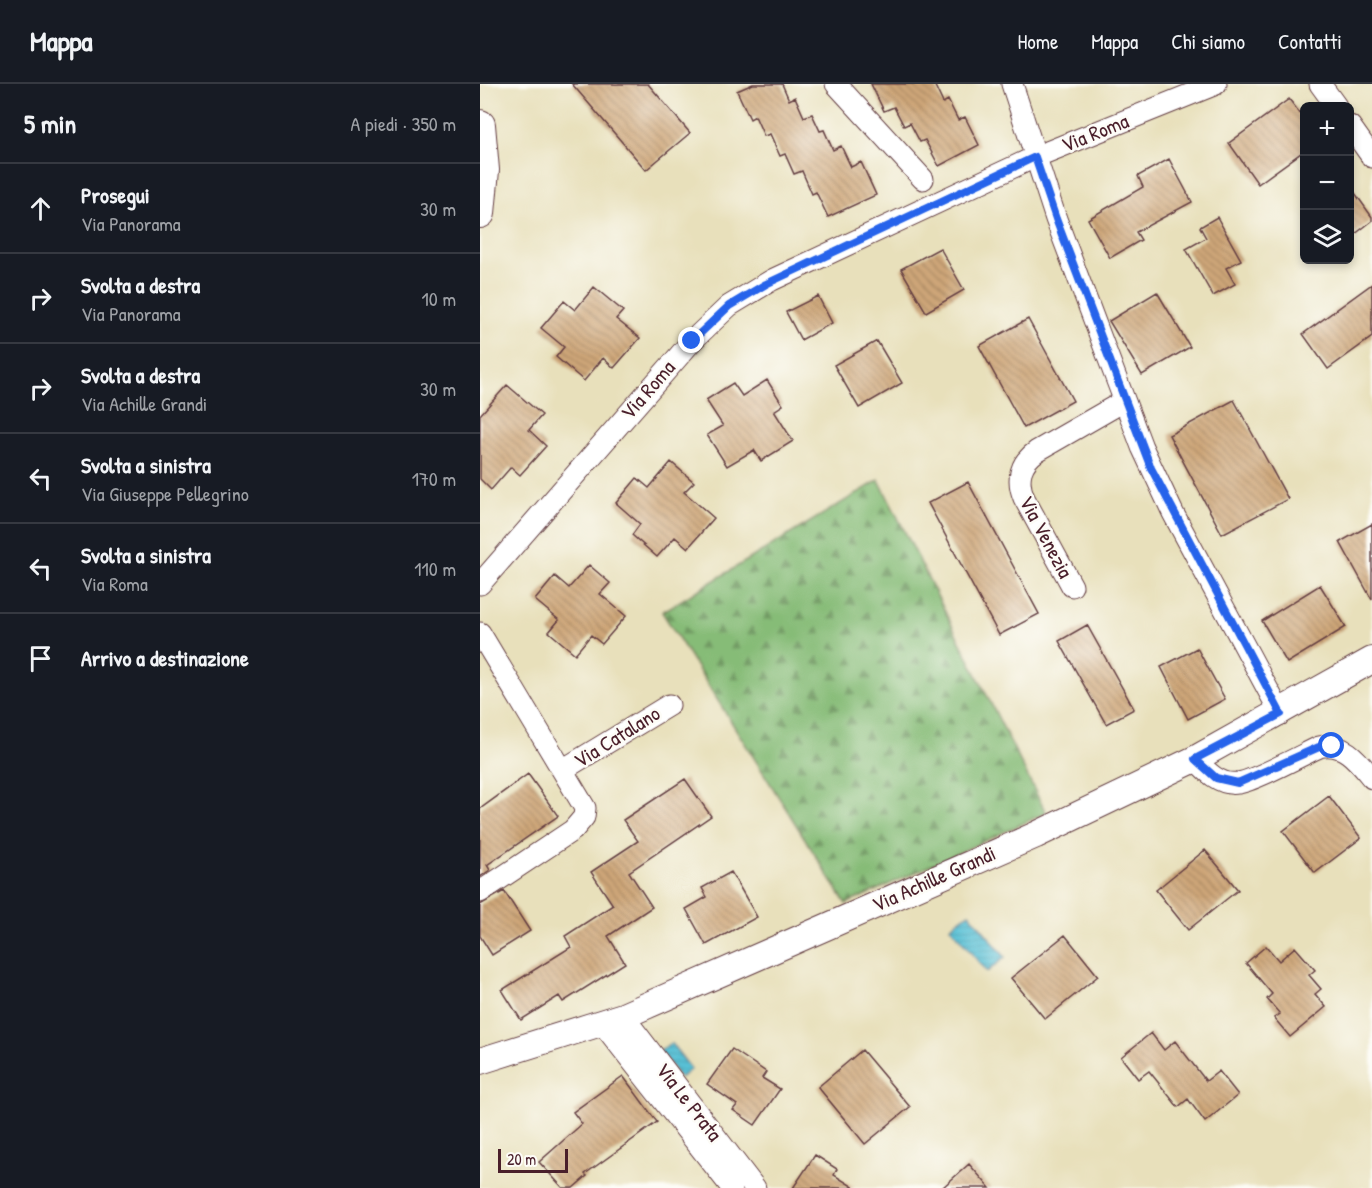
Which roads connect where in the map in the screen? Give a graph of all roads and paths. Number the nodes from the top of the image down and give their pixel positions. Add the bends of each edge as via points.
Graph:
1 (836, 84) edge
2 (1012, 84) edge
3 (1216, 84) edge
4 (1320, 84) edge
5 (1333, 102) edge
6 (480, 125) edge
7 (1354, 132) edge
8 (1035, 157) junction
9 (1372, 158) edge
10 (923, 179) dead end
11 (480, 213) edge
12 (1124, 401) junction
13 (480, 584) edge
14 (1072, 586) dead end
15 (480, 633) edge
16 (1372, 660) edge
17 (669, 705) dead end
18 (1281, 714) junction
19 (1195, 759) junction
20 (564, 769) junction
21 (1372, 778) edge
22 (480, 892) edge
23 (612, 1019) junction
24 (480, 1061) edge
25 (732, 1188) edge
26 (755, 1188) edge

1 - 10 street
2 - 8 street
3 - 8 street, Via Roma
4 - 5 street
6 - 11 main road via 484,170
7 - 9 street
8 - 12 street
8 - 13 street, Via Roma via 772,280 729,306 692,341
12 - 14 street, Via Venezia via 1037,451 1020,472 1024,498
12 - 18 street via 1161,490
15 - 20 street, Via Catalano
16 - 18 street, Via Achille Grandi
17 - 20 street, Via Catalano
18 - 19 street, Via Achille Grandi
19 - 21 street via 1216,778 1238,783 1319,747 1332,746 1353,756
19 - 23 street, Via Achille Grandi via 1036,835
20 - 22 street, Via Catalano via 584,803 581,821
23 - 24 street, Via Achille Grandi
23 - 25 street, Via Le Prata
23 - 26 street, Via Le Prata

